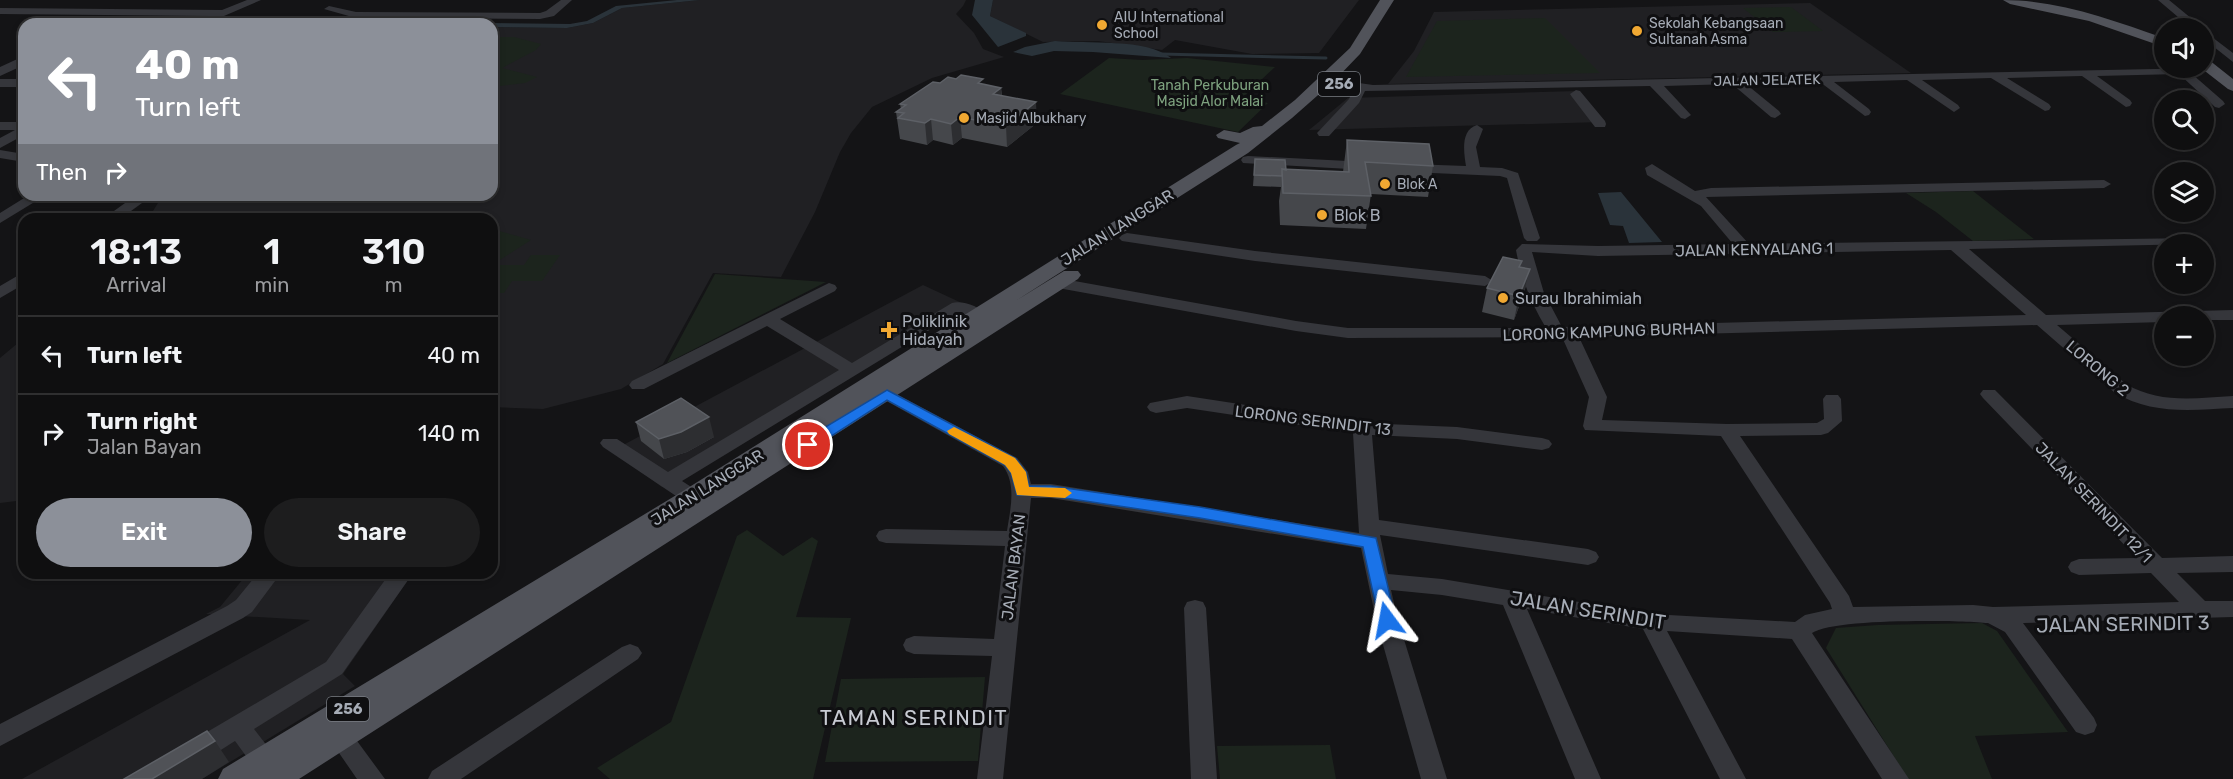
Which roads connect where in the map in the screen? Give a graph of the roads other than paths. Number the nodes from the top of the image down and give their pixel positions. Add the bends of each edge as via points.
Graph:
1 (51, 0) edge
2 (256, 0) edge
3 (567, 0) edge
4 (1387, 0) edge
5 (2010, 0) edge
6 (2032, 0) edge
7 (2163, 0) edge
8 (1403, 1) edge
9 (350, 2) dead end
10 (0, 11) edge
11 (29, 11) junction
12 (114, 12) junction
13 (221, 13) junction
14 (103, 18) edge
15 (212, 18) edge
16 (2185, 18) edge
17 (1, 25) edge
18 (2154, 34) edge
19 (2154, 39) edge
20 (2214, 43) edge
21 (2233, 59) edge
22 (18, 63) edge
23 (2214, 70) edge
24 (2154, 71) edge
25 (0, 72) edge
26 (2084, 72) junction
27 (1994, 75) junction
28 (1910, 76) junction
29 (2190, 78) edge
30 (1823, 79) junction
31 (1735, 81) junction
32 (1654, 82) junction
33 (0, 83) edge
34 (18, 83) edge
35 (2233, 86) edge
36 (1572, 89) junction
37 (1351, 91) junction
38 (2126, 103) dead end
39 (2219, 104) dead end
40 (2045, 107) dead end
41 (1954, 108) dead end
42 (1865, 112) dead end
43 (1775, 114) dead end
44 (1685, 115) dead end
45 (1282, 118) junction
46 (1600, 124) dead end
47 (0, 126) edge
48 (18, 128) edge
49 (1477, 129) dead end
50 (18, 132) edge
51 (1324, 133) dead end
52 (1224, 135) dead end
53 (0, 144) edge
54 (0, 154) edge
55 (18, 157) edge
56 (1248, 160) junction
57 (1652, 168) dead end
58 (1474, 171) junction
59 (2104, 184) dead end
60 (1691, 195) junction
61 (29, 201) edge
62 (137, 201) edge
63 (119, 213) edge
64 (0, 219) edge
65 (1127, 238) junction
66 (1530, 242) junction
67 (2154, 242) edge
68 (1956, 246) junction
69 (1745, 249) junction
70 (18, 281) edge
71 (1485, 281) dead end
72 (1058, 283) junction
73 (829, 288) dead end
74 (0, 293) edge
75 (979, 315) junction
76 (2214, 315) edge
77 (2233, 315) edge
78 (2154, 317) edge
79 (768, 319) junction
80 (2042, 319) junction
81 (1563, 332) junction
82 (853, 371) junction
83 (638, 385) dead end
84 (887, 394) junction
85 (1989, 394) dead end
86 (1832, 399) dead end
87 (2233, 402) edge
88 (1156, 407) dead end
89 (1362, 429) junction
90 (1727, 429) junction
91 (610, 443) dead end
92 (1542, 444) dead end
93 (668, 480) junction
94 (1022, 491) junction
95 (692, 497) junction
96 (1370, 534) junction
97 (886, 536) dead end
98 (1017, 539) junction
99 (1588, 557) dead end
100 (2233, 564) edge
101 (2156, 566) junction
102 (2079, 567) dead end
103 (265, 579) edge
104 (398, 579) edge
105 (1378, 581) junction
106 (1511, 599) junction
107 (1195, 608) dead end
108 (2233, 609) edge
109 (2200, 610) junction
110 (1844, 615) junction
111 (1992, 615) junction
112 (2233, 621) edge
113 (1651, 622) junction
114 (2013, 626) junction
115 (1799, 631) junction
116 (914, 645) dead end
117 (1004, 648) junction
118 (630, 653) dead end
119 (2085, 724) dead end
120 (238, 727) junction
121 (0, 736) edge
122 (340, 737) junction
123 (174, 764) edge
124 (269, 770) edge
125 (234, 779) edge
126 (372, 779) edge
127 (441, 779) edge
128 (990, 779) edge
129 (1204, 779) edge
130 (1434, 779) edge
131 (1588, 779) edge
132 (1733, 779) edge
133 (1896, 779) edge

1 - 11 street
2 - 13 street
3 - 9 street via 550,14 540,16 356,15 329,9
4 - 45 main road, JALAN LANGGAR / 256 via 1354,52
5 - 19 main road via 2094,18
6 - 18 main road
7 - 16 street
8 - 37 main road, JALAN LANGGAR / 256 via 1367,54
10 - 11 street
11 - 12 street
11 - 17 street
12 - 13 street
12 - 14 street
13 - 15 street
20 - 21 street
22 - 25 street
23 - 35 main road
24 - 26 street, JALAN JELATEK
26 - 27 street, JALAN JELATEK
26 - 38 street
27 - 28 street, JALAN JELATEK
27 - 40 street
28 - 30 street, JALAN JELATEK
28 - 41 street
29 - 39 street
30 - 31 street, JALAN JELATEK
30 - 42 street
31 - 32 street, JALAN JELATEK
31 - 43 street
32 - 36 street, JALAN JELATEK
32 - 44 street
33 - 34 street
36 - 37 street, JALAN JELATEK
36 - 46 street
37 - 51 street
37 - 56 main road, JALAN LANGGAR / 256
45 - 52 main road via 1248,137
45 - 75 main road, JALAN LANGGAR / 256 via 1242,149
47 - 48 street
49 - 58 street via 1469,147
50 - 53 street
54 - 55 street
56 - 58 street
56 - 65 main road, JALAN LANGGAR / 256
57 - 60 street via 1652,172
58 - 66 street via 1506,173 1515,178
59 - 60 street
60 - 69 street via 1706,203
61 - 64 street
62 - 63 street
65 - 71 street
65 - 72 main road, JALAN LANGGAR / 256
66 - 69 street, JALAN KENYALANG 1 via 1598,251
66 - 81 street via 1524,250 1535,293
67 - 68 street, JALAN KENYALANG 1
68 - 69 street, JALAN KENYALANG 1
68 - 80 street, LORONG 2
70 - 74 street
72 - 81 street, LORONG KAMPUNG BURHAN via 1348,333
72 - 84 main road, JALAN LANGGAR / 256
73 - 79 street
75 - 82 street via 958,306
75 - 95 main road, JALAN LANGGAR / 256
76 - 77 street
78 - 80 street, LORONG KAMPUNG BURHAN
79 - 82 street
79 - 83 street
80 - 81 street, LORONG KAMPUNG BURHAN
80 - 87 street, LORONG 2 via 2137,400 2159,404
81 - 90 street via 1598,397 1592,426
82 - 93 street
84 - 94 street, JALAN BAYAN via 1010,462 1018,472
84 - 122 main road, JALAN LANGGAR / 256
85 - 101 street, JALAN SERINDIT 12/1
86 - 90 street via 1833,421 1821,429
88 - 89 street, LORONG SERINDIT 13 via 1187,402
89 - 92 street, LORONG SERINDIT 13 via 1457,433
89 - 96 street
90 - 110 street via 1841,602
91 - 93 street
93 - 95 street
94 - 96 street via 1063,492
94 - 98 street, JALAN BAYAN
95 - 124 main road, JALAN LANGGAR / 256
96 - 99 street
96 - 105 street
97 - 98 street
98 - 117 street, JALAN BAYAN
100 - 101 street
101 - 102 street
101 - 109 street, JALAN SERINDIT 12/1
103 - 121 street via 235,612
104 - 120 street via 334,668
105 - 106 street, JALAN SERINDIT
105 - 130 street
106 - 113 street, JALAN SERINDIT
106 - 131 street
107 - 129 street
108 - 109 street
109 - 111 street
110 - 111 street
110 - 115 street via 1813,621
111 - 114 street
112 - 114 street, JALAN SERINDIT 3
113 - 115 street, JALAN SERINDIT
113 - 132 street
114 - 119 street
115 - 133 street
116 - 117 street
117 - 128 street, JALAN BAYAN
118 - 127 street
120 - 123 street
120 - 124 street
122 - 124 main road, JALAN LANGGAR / 256
122 - 126 street
124 - 125 main road, JALAN LANGGAR / 256

